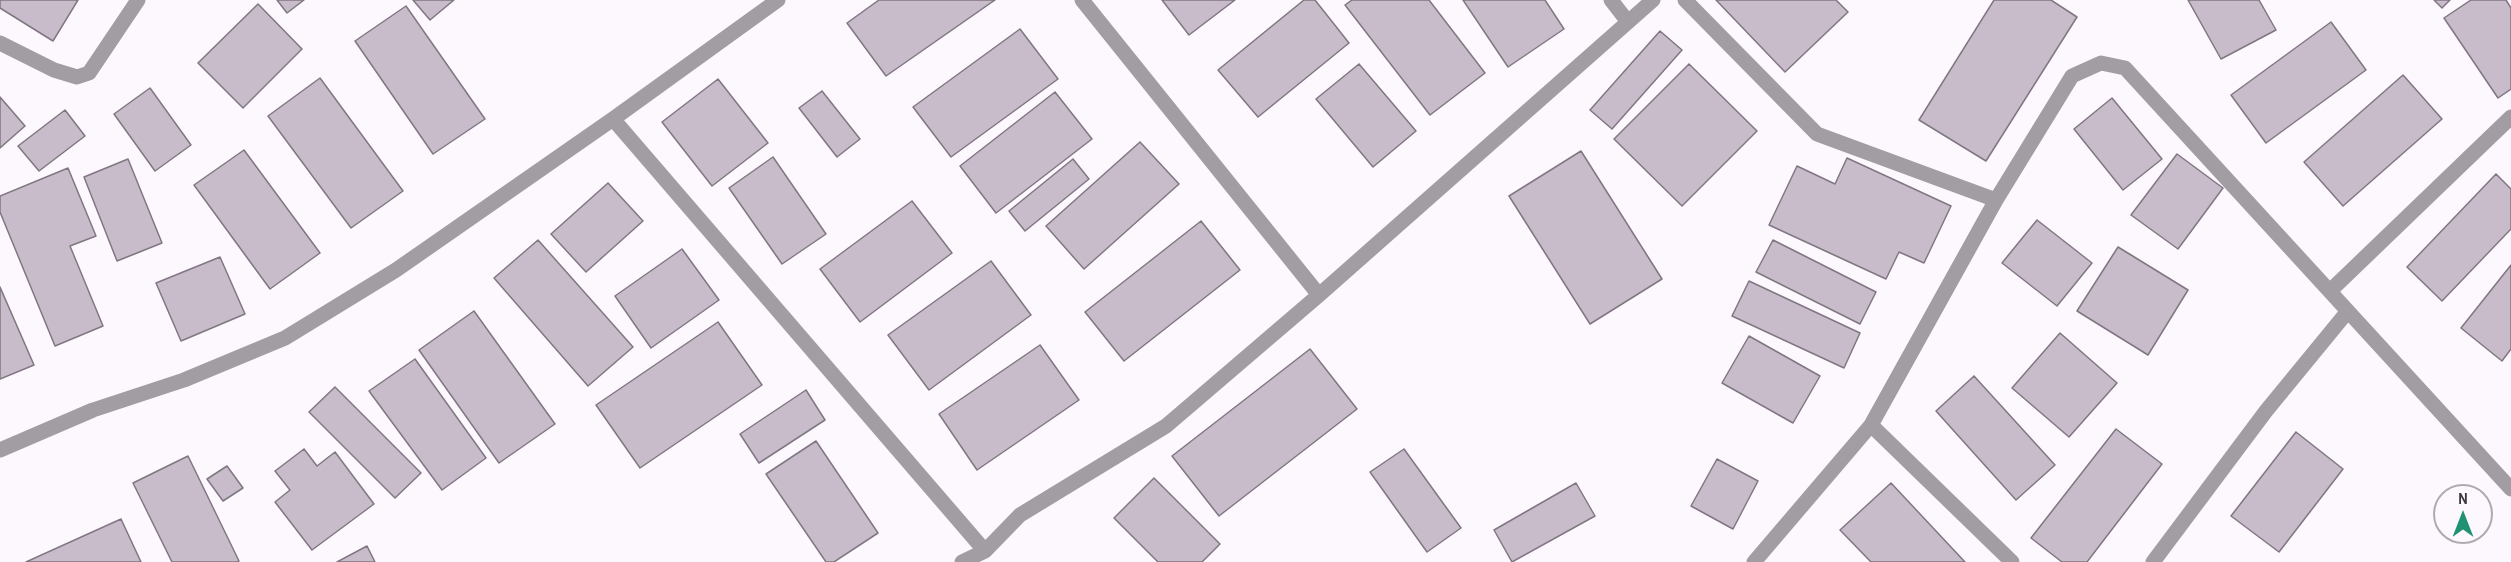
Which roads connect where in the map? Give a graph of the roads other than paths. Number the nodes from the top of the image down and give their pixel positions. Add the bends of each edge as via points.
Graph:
1 (138, 0) edge
2 (778, 0) edge
3 (1082, 0) edge
4 (1611, 0) edge
5 (1653, 0) edge
6 (1685, 0) edge
7 (1628, 22) junction
8 (0, 44) edge
9 (2511, 117) edge
10 (613, 119) junction
11 (1996, 200) junction
12 (2330, 291) junction
13 (1319, 295) junction
14 (2348, 311) junction
15 (1871, 425) junction
16 (0, 450) edge
17 (2511, 489) edge
18 (985, 551) junction
19 (962, 562) edge
20 (1754, 562) edge
21 (2012, 562) edge
22 (2153, 562) edge

1 - 8 street via 88,73 77,77
2 - 10 street
3 - 13 street
4 - 7 street
5 - 7 street
6 - 11 street via 1817,134
7 - 13 street
9 - 12 street
10 - 16 street via 396,270 285,338 184,380 93,410
10 - 18 street
11 - 12 street via 2072,76 2101,63 2125,68
11 - 15 street
12 - 14 street
13 - 18 street via 1166,426 1020,515
14 - 17 street
14 - 22 street via 2266,411
15 - 20 street
15 - 21 street
18 - 19 street

